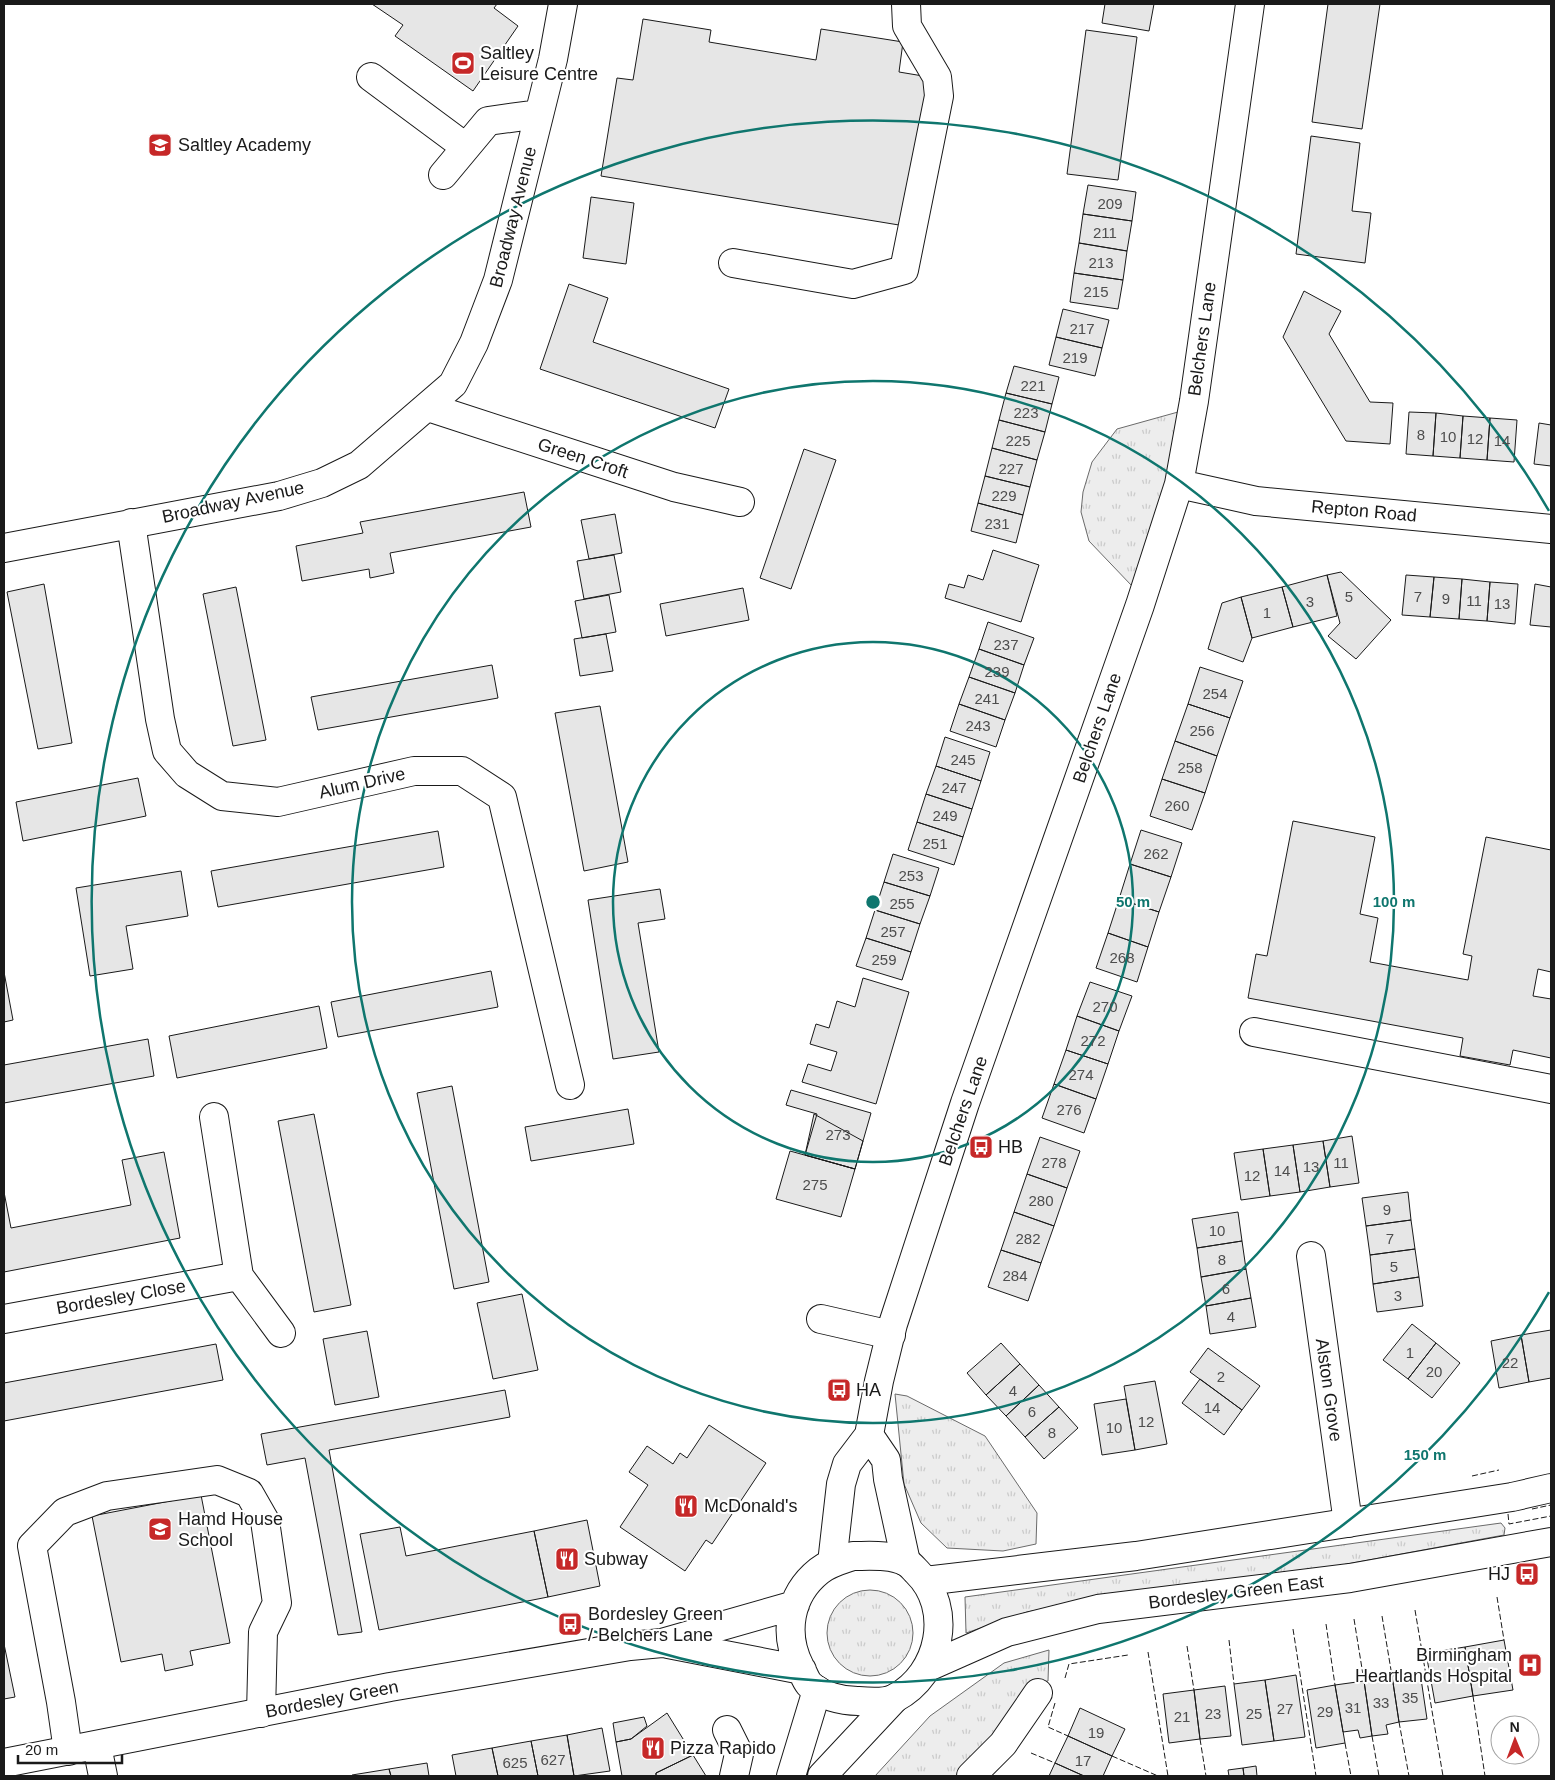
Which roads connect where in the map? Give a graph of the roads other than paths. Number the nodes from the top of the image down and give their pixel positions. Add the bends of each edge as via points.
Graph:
1 (562, 4) edge
2 (906, 4) edge
3 (1250, 4) edge
4 (370, 77) dead end
5 (539, 114) junction
6 (464, 146) junction
7 (443, 174) dead end
8 (733, 263) dead end
9 (428, 407) junction
10 (1179, 484) junction
11 (740, 502) dead end
12 (131, 523) junction
13 (1551, 529) edge
14 (4, 548) edge
15 (1254, 1032) dead end
16 (570, 1085) dead end
17 (1551, 1089) edge
18 (214, 1117) dead end
19 (1311, 1256) dead end
20 (239, 1276) junction
21 (4, 1319) edge
22 (821, 1319) dead end
23 (281, 1333) dead end
24 (890, 1335) junction
25 (869, 1436) junction
26 (1551, 1488) edge
27 (1348, 1523) junction
28 (1551, 1542) edge
29 (832, 1562) junction
30 (906, 1562) junction
31 (925, 1581) junction
32 (795, 1606) junction
33 (662, 1643) junction
34 (928, 1667) junction
35 (809, 1680) junction
36 (1038, 1693) dead end
37 (894, 1699) junction
38 (261, 1713) junction
39 (727, 1730) dead end
40 (97, 1746) junction
41 (68, 1751) junction
42 (4, 1763) edge
43 (103, 1776) edge
44 (734, 1776) edge
45 (791, 1776) edge
46 (822, 1776) edge
47 (971, 1776) edge

1 - 5 street, Broadway Avenue
2 - 8 street via 907,26 937,77 939,96 904,270 853,284
3 - 10 street, Belchers Lane via 1194,401
4 - 6 street
5 - 6 street via 488,121
5 - 9 street, Broadway Avenue via 492,298 453,384
6 - 7 street
9 - 11 street, Green Croft via 674,487
9 - 12 street, Broadway Avenue via 359,465 322,483 280,496
10 - 13 street, Repton Road via 1256,501
10 - 24 street, Belchers Lane via 1140,605 965,1103
12 - 14 street, Broadway Avenue
12 - 16 street, Alum Drive via 167,751 187,774 222,796 278,802 414,771 462,771 502,797
15 - 17 street
18 - 20 street
19 - 27 street, Alston Grove
20 - 21 street, Bordesley Close
20 - 23 street
22 - 24 street
24 - 25 street, Belchers Lane
25 - 29 street, Belchers Lane via 847,1464 841,1484
25 - 30 street via 886,1460
26 - 27 street
27 - 31 street via 1136,1556
28 - 34 street, Bordesley Green East via 1350,1578 1098,1610 1007,1632
29 - 30 street via 853,1556 883,1556
29 - 32 street via 804,1588
30 - 31 street, Bordesley Green East
31 - 34 street, Bordesley Green East via 935,1598 939,1619 937,1644
32 - 33 street, Bordesley Green
32 - 35 street via 790,1640
33 - 35 street, Bordesley Green
33 - 38 street, Bordesley Green via 399,1686
34 - 37 street, Bordesley Green East via 917,1682
35 - 37 street via 844,1702
35 - 45 street
36 - 47 street via 1003,1744
37 - 46 street
38 - 40 street, Bordesley Green
38 - 41 street via 262,1632 276,1603 265,1521 249,1493 217,1480 107,1496 65,1512 32,1546
39 - 44 street via 739,1754
40 - 41 street, Bordesley Green
40 - 43 street
41 - 42 street, Bordesley Green

